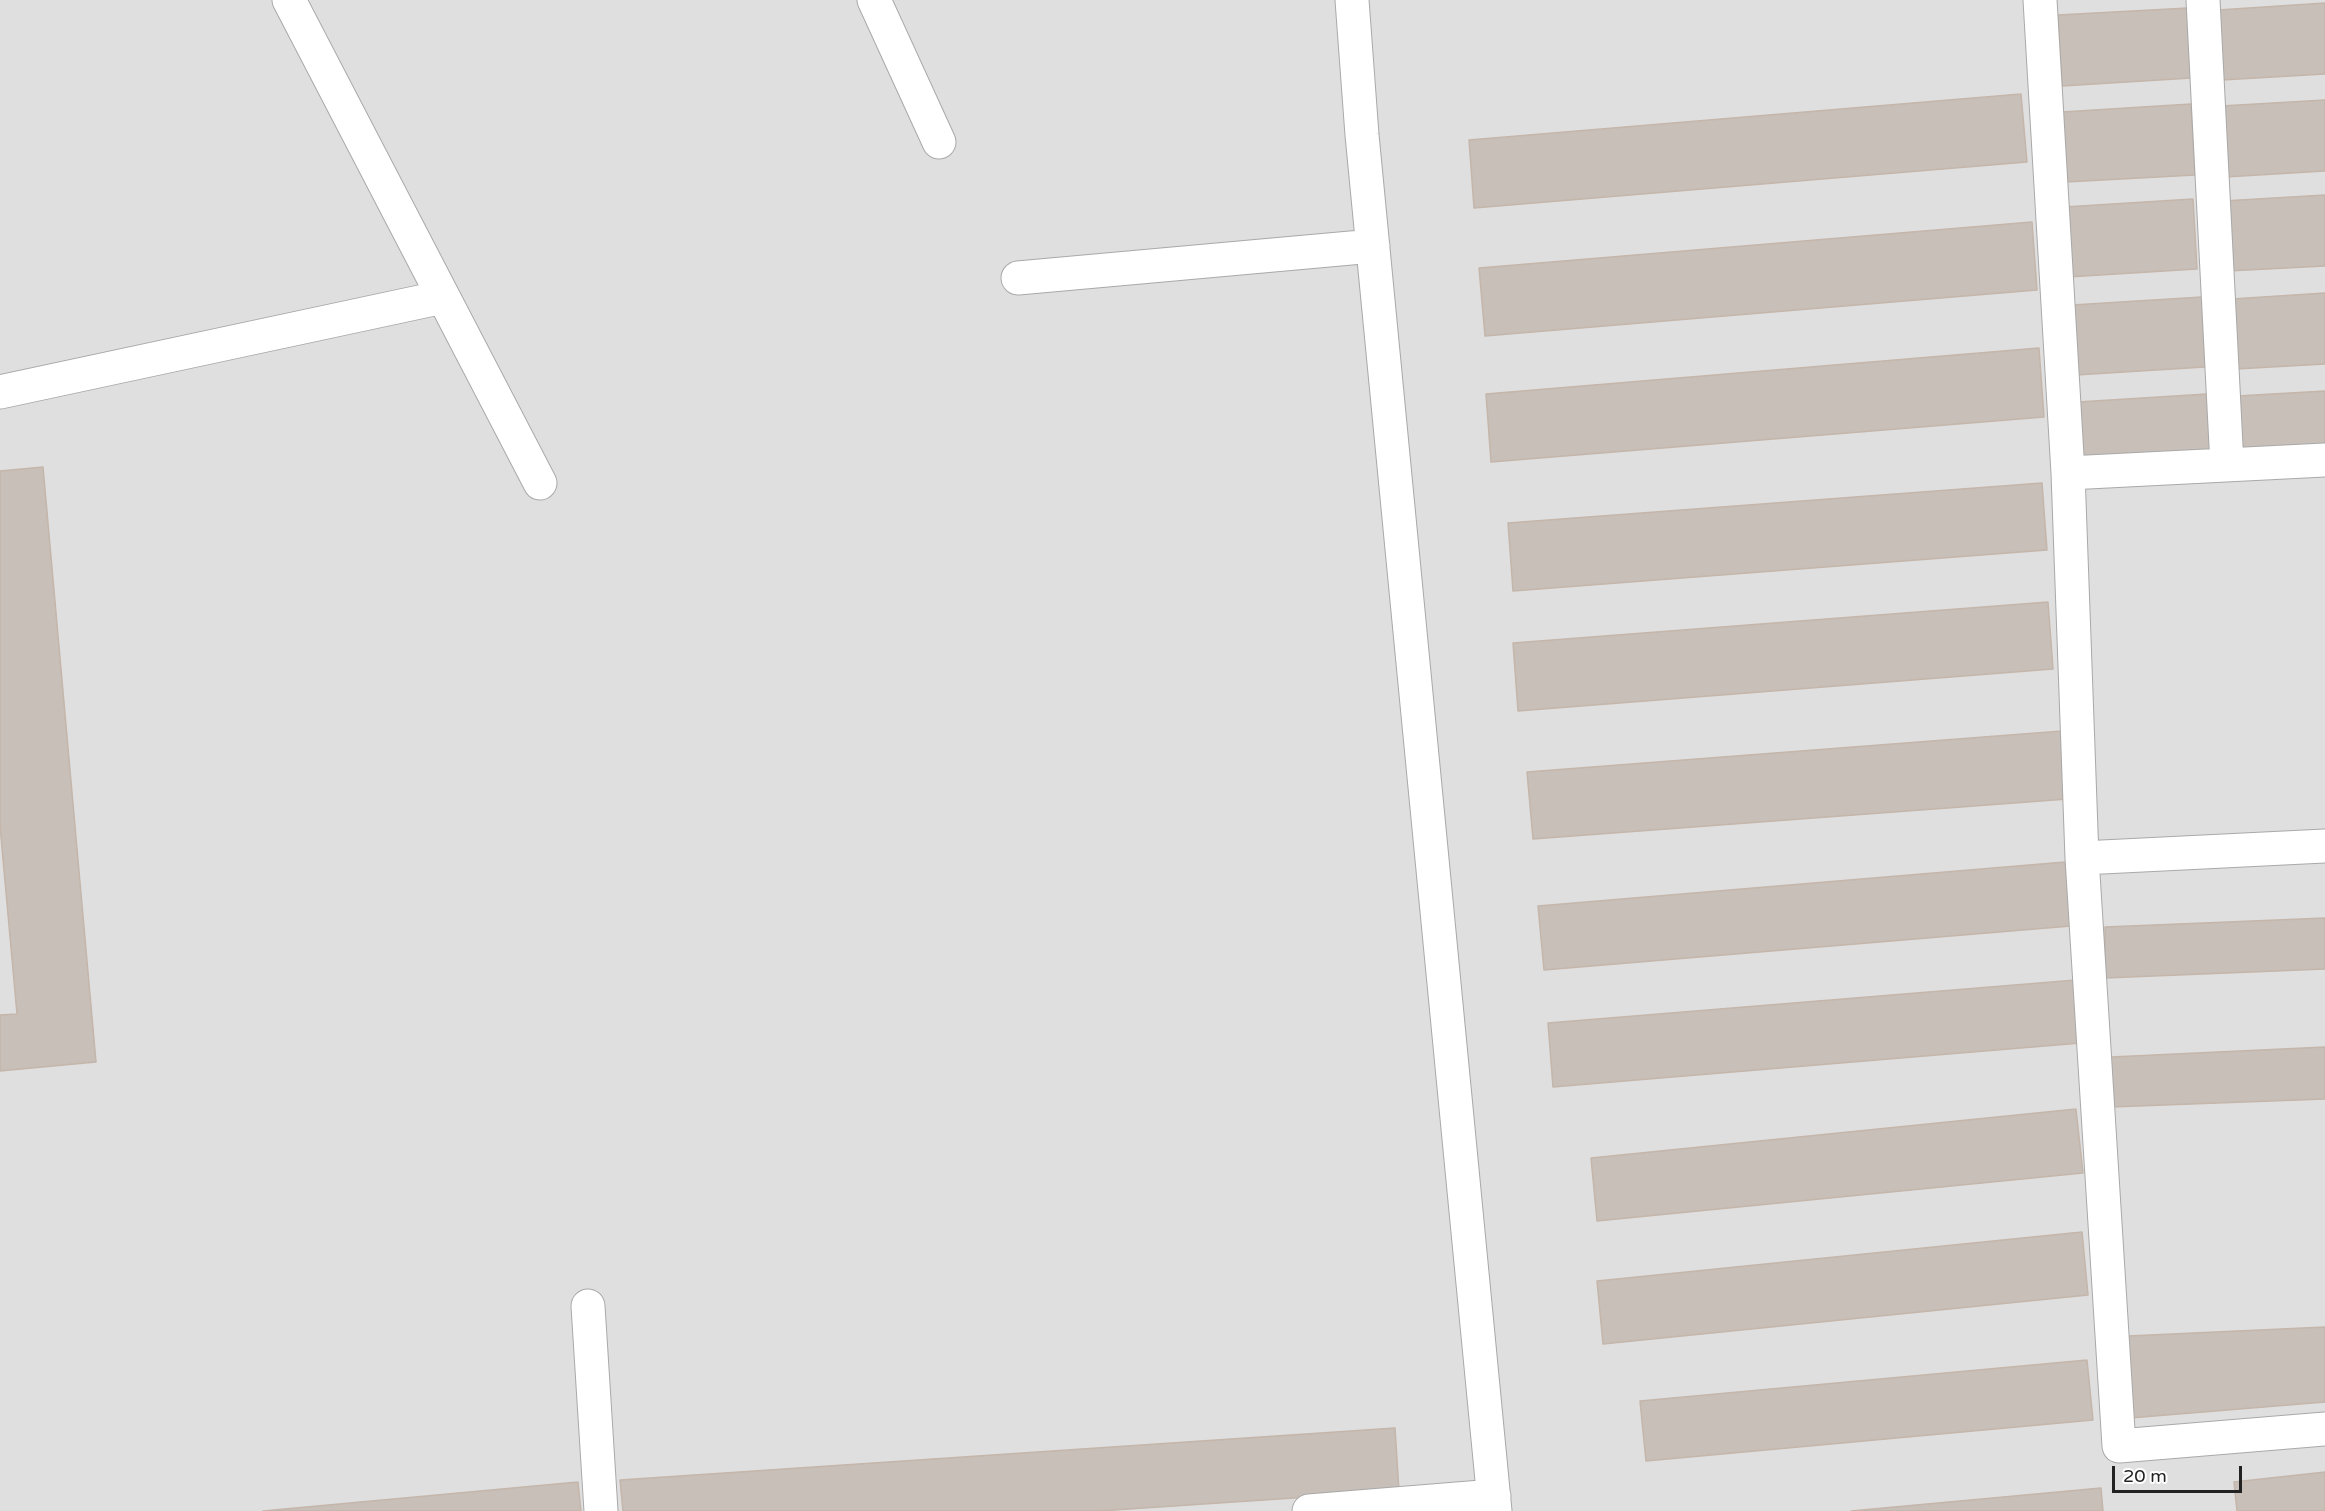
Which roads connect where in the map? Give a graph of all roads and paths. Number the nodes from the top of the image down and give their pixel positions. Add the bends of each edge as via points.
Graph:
1 (289, 0) edge
2 (874, 0) edge
3 (1352, 0) edge
4 (2040, 0) edge
5 (2203, 0) edge
6 (939, 142) dead end
7 (1373, 246) junction
8 (1018, 278) dead end
9 (443, 297) junction
10 (0, 392) edge
11 (2325, 460) edge
12 (2227, 465) junction
13 (2068, 473) junction
14 (540, 483) dead end
15 (2325, 846) edge
16 (2082, 858) junction
17 (588, 1306) dead end
18 (2325, 1429) edge
19 (1495, 1503) edge
20 (601, 1511) edge
21 (1309, 1511) edge

1 - 9 street
2 - 6 street
3 - 7 street
4 - 13 street
5 - 12 street
7 - 8 street
7 - 19 street
9 - 10 street
9 - 14 street
11 - 12 street
12 - 13 street
13 - 16 street
15 - 16 street
16 - 18 street via 2119,1446
17 - 20 street
19 - 21 street

